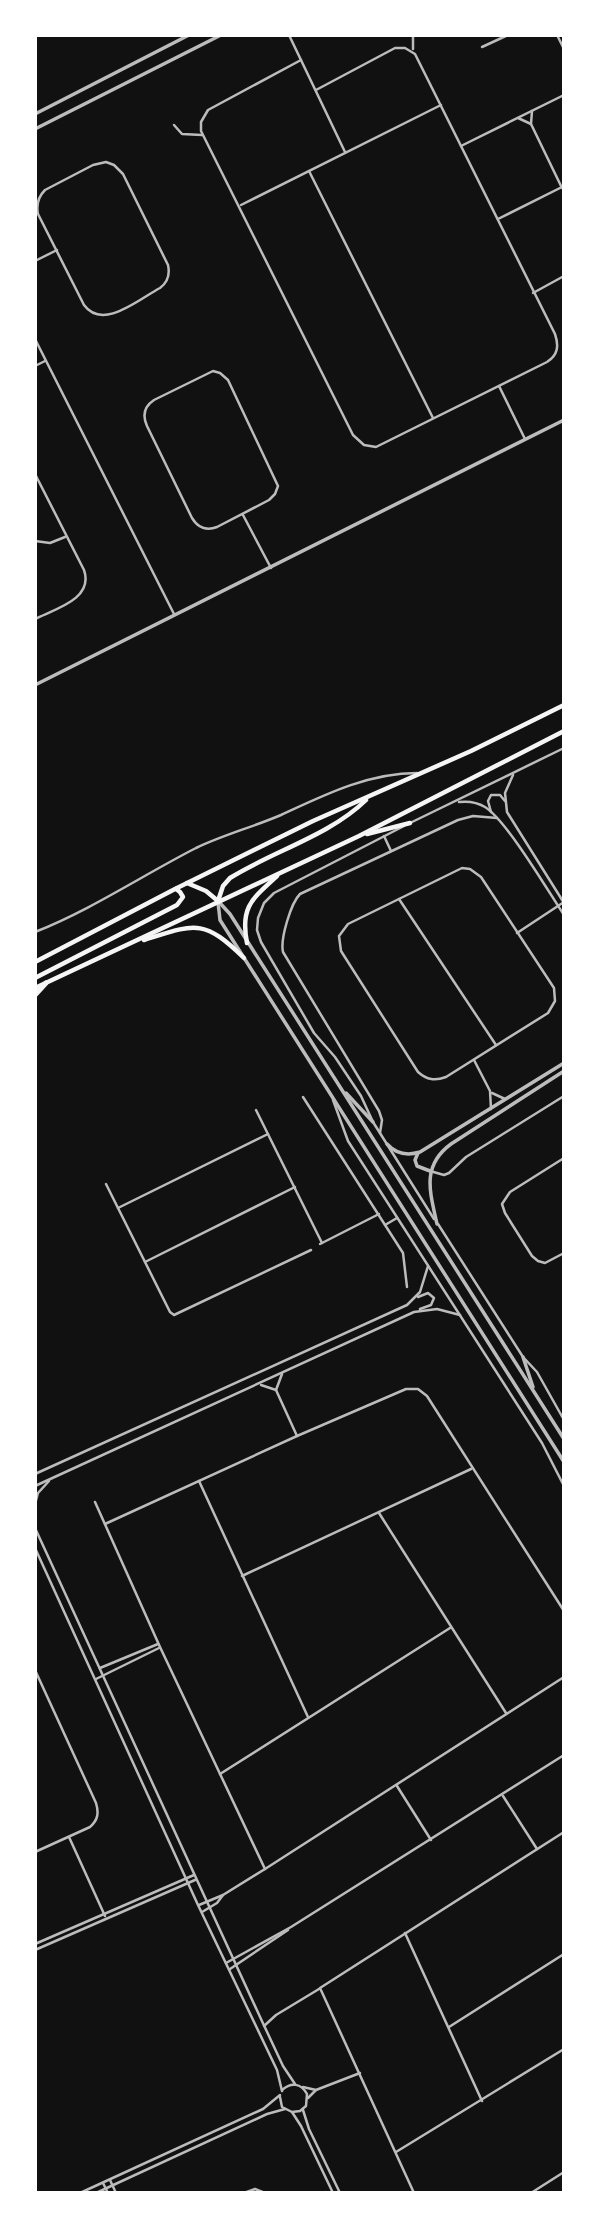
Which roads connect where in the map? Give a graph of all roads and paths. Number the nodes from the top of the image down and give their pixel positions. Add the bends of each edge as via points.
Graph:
1 (188, 35) edge
2 (221, 35) edge
3 (289, 35) edge
4 (413, 35) edge
5 (508, 35) edge
6 (557, 35) edge
7 (482, 47) dead end
8 (564, 48) edge
9 (412, 51) junction
10 (300, 60) junction
11 (316, 90) junction
12 (564, 95) edge
13 (441, 104) junction
14 (532, 110) junction
15 (35, 114) edge
16 (517, 118) junction
17 (531, 124) junction
18 (174, 125) dead end
19 (35, 129) edge
20 (203, 135) junction
21 (461, 146) junction
22 (345, 152) junction
23 (309, 171) junction
24 (563, 187) edge
25 (240, 205) junction
26 (497, 220) junction
27 (57, 250) junction
28 (35, 261) edge
29 (564, 276) edge
30 (533, 293) junction
31 (35, 340) edge
32 (557, 351) junction
33 (563, 352) edge
34 (46, 361) junction
35 (35, 366) edge
36 (499, 386) junction
37 (433, 418) junction
38 (564, 420) edge
39 (525, 439) junction
40 (35, 474) edge
41 (243, 514) junction
42 (66, 536) junction
43 (35, 541) edge
44 (271, 568) junction
45 (175, 616) junction
46 (35, 619) edge
47 (35, 685) edge
48 (564, 705) edge
49 (564, 731) edge
50 (564, 748) edge
51 (516, 771) junction
52 (421, 773) junction
53 (369, 797) junction
54 (505, 801) junction
55 (452, 803) junction
56 (491, 812) junction
57 (497, 818) junction
58 (410, 823) junction
59 (359, 836) junction
60 (384, 836) junction
61 (391, 850) junction
62 (281, 873) junction
63 (187, 883) junction
64 (175, 889) junction
65 (399, 898) junction
66 (218, 902) junction
67 (564, 903) edge
68 (558, 906) junction
69 (564, 915) edge
70 (35, 932) edge
71 (517, 933) junction
72 (247, 943) junction
73 (123, 947) junction
74 (244, 958) junction
75 (35, 960) edge
76 (35, 978) edge
77 (46, 983) junction
78 (35, 988) edge
79 (35, 995) edge
80 (496, 1045) junction
81 (474, 1060) junction
82 (564, 1063) edge
83 (564, 1071) edge
84 (338, 1084) junction
85 (489, 1091) junction
86 (564, 1096) edge
87 (303, 1097) dead end
88 (332, 1097) junction
89 (506, 1100) junction
90 (491, 1108) junction
91 (256, 1110) dead end
92 (373, 1122) junction
93 (380, 1133) junction
94 (268, 1134) junction
95 (387, 1144) junction
96 (420, 1152) junction
97 (564, 1158) edge
98 (430, 1171) junction
99 (106, 1184) dead end
100 (295, 1187) junction
101 (118, 1208) junction
102 (379, 1214) junction
103 (397, 1218) junction
104 (437, 1224) junction
105 (385, 1225) junction
106 (310, 1250) dead end
107 (564, 1253) edge
108 (145, 1262) junction
109 (428, 1266) junction
110 (407, 1287) dead end
111 (414, 1300) junction
112 (414, 1312) junction
113 (460, 1315) junction
114 (523, 1357) junction
115 (282, 1374) junction
116 (259, 1384) junction
117 (276, 1390) junction
118 (536, 1396) junction
119 (564, 1420) edge
120 (297, 1436) junction
121 (564, 1439) edge
122 (564, 1462) edge
123 (472, 1468) junction
124 (35, 1474) edge
125 (54, 1477) junction
126 (199, 1481) junction
127 (35, 1486) edge
128 (564, 1486) edge
129 (95, 1502) dead end
130 (35, 1504) edge
131 (379, 1513) junction
132 (105, 1524) junction
133 (35, 1528) edge
134 (35, 1548) edge
135 (242, 1576) junction
136 (564, 1611) edge
137 (450, 1628) junction
138 (159, 1645) junction
139 (98, 1668) junction
140 (35, 1670) edge
141 (92, 1671) junction
142 (102, 1676) junction
143 (564, 1677) edge
144 (96, 1679) junction
145 (506, 1713) junction
146 (308, 1717) junction
147 (564, 1755) edge
148 (220, 1774) junction
149 (396, 1785) junction
150 (502, 1795) junction
151 (564, 1832) edge
152 (69, 1837) junction
153 (431, 1840) junction
154 (537, 1849) junction
155 (35, 1852) edge
156 (265, 1869) junction
157 (195, 1877) junction
158 (188, 1880) junction
159 (223, 1895) junction
160 (206, 1901) junction
161 (198, 1905) junction
162 (209, 1909) junction
163 (202, 1912) junction
164 (105, 1916) junction
165 (290, 1927) junction
166 (405, 1933) junction
167 (35, 1944) edge
168 (35, 1950) edge
169 (564, 1954) edge
170 (233, 1959) junction
171 (226, 1963) junction
172 (236, 1966) junction
173 (229, 1970) junction
174 (320, 1988) junction
175 (276, 2015) junction
176 (261, 2019) junction
177 (264, 2026) junction
178 (449, 2026) junction
179 (564, 2049) edge
180 (360, 2073) junction
181 (295, 2084) junction
182 (303, 2087) junction
183 (316, 2090) junction
184 (281, 2093) junction
185 (308, 2098) junction
186 (482, 2101) junction
187 (285, 2109) junction
188 (303, 2109) junction
189 (292, 2112) junction
190 (396, 2152) junction
191 (564, 2172) edge
192 (110, 2180) junction
193 (103, 2183) junction
194 (112, 2186) junction
195 (107, 2191) edge
196 (80, 2193) edge
197 (96, 2193) edge
198 (116, 2193) edge
199 (244, 2193) edge
200 (265, 2193) edge
201 (333, 2193) edge
202 (340, 2193) edge
203 (414, 2193) edge
204 (531, 2193) edge

1 - 15 street
2 - 19 street
3 - 10 street
4 - 9 street
5 - 7 street
6 - 8 street
9 - 11 street via 396,48
9 - 13 street
10 - 11 street
10 - 20 street via 208,110 201,121
11 - 22 street
12 - 14 street
13 - 21 street
13 - 22 street
14 - 16 street
14 - 17 street
16 - 17 street
16 - 21 street
17 - 24 street
18 - 20 street via 182,134
20 - 25 street
21 - 26 street
22 - 23 street
23 - 25 street
23 - 37 street
24 - 26 street
25 - 37 street via 355,438 364,445 380,446
26 - 30 street
27 - 27 street via 84,305 95,315 109,315 148,295 169,276 123,174 106,162 48,188 39,197 38,214
27 - 28 street
29 - 30 street
30 - 32 street via 555,334
31 - 34 street
32 - 33 street
32 - 36 street via 547,362
34 - 35 street
34 - 45 street
36 - 37 street
36 - 39 street
38 - 39 street
39 - 44 street
40 - 42 street
41 - 41 street via 273,497 277,481 228,380 209,372 150,402 145,422 195,522 212,529
41 - 44 street
42 - 43 street via 52,542
42 - 46 street via 86,576 85,588 78,597
44 - 45 street
45 - 47 street
48 - 52 main road
49 - 59 main road
50 - 51 street
51 - 54 street via 506,787
51 - 55 street
52 - 53 main road
52 - 70 street via 340,787 200,847
53 - 63 main road
53 - 66 main road via 338,821 230,878
54 - 56 street via 500,795 491,795
54 - 67 street via 510,817
55 - 56 street via 477,803
55 - 58 street
56 - 57 street
57 - 61 street via 463,818
57 - 68 street
58 - 59 main road
58 - 60 street
59 - 62 main road
60 - 61 street
60 - 92 street via 276,891 260,911 257,930 314,1033 335,1056
61 - 93 street via 298,895 282,947 381,1115
62 - 66 main road
62 - 72 main road via 248,905
63 - 64 main road
63 - 66 main road
64 - 75 main road
64 - 76 main road via 183,897 177,905
65 - 71 street via 456,870 470,869 481,877
65 - 80 street
65 - 81 street via 342,929 341,951 423,1076 440,1079
66 - 72 street
66 - 73 main road
66 - 74 street via 220,920
67 - 68 street
68 - 69 street
68 - 71 street
71 - 80 street via 554,988 555,1001 548,1013
72 - 84 street
73 - 74 main road via 199,927 219,935
73 - 77 main road
74 - 88 street
77 - 78 main road
77 - 79 highway
80 - 81 street
81 - 85 street
82 - 89 street
83 - 98 street via 445,1148
84 - 92 street
84 - 118 street
85 - 89 street
85 - 90 street
86 - 98 street via 466,1157 449,1173
87 - 102 street
88 - 103 street via 345,1136
88 - 122 street
89 - 90 street
90 - 96 street
91 - 94 street
92 - 93 street
93 - 95 street
94 - 100 street
94 - 101 street
95 - 96 street via 400,1153
95 - 104 street
96 - 98 street via 415,1163
97 - 107 street via 510,1192 502,1203 534,1259 545,1263
98 - 104 street
99 - 101 street
100 - 102 street via 321,1243
100 - 108 street
101 - 108 street
102 - 105 street
103 - 105 street
103 - 109 street
104 - 114 street
105 - 110 street via 404,1258
106 - 108 street via 176,1315 170,1312
109 - 111 street
109 - 113 street
111 - 112 street via 426,1293 434,1298 431,1305
111 - 124 street
112 - 113 street via 437,1309
112 - 115 street
113 - 128 street via 542,1443
114 - 118 street
114 - 119 street via 537,1372
115 - 116 street
115 - 117 street
116 - 117 street
116 - 125 street
117 - 120 street
118 - 121 street
120 - 123 street via 406,1389 418,1389
120 - 126 street
123 - 131 street
123 - 136 street
125 - 127 street
125 - 130 street via 38,1493
126 - 132 street
126 - 135 street
129 - 132 street
131 - 135 street
131 - 137 street
132 - 138 street
133 - 139 street
134 - 141 street
135 - 146 street
137 - 145 street
137 - 146 street
138 - 139 street
138 - 142 street
138 - 148 street
139 - 141 street
139 - 142 street
140 - 152 street via 97,1807 93,1824
141 - 144 street
142 - 144 street
142 - 157 street
143 - 145 street
144 - 158 street
145 - 149 street
146 - 148 street
147 - 150 street
148 - 156 street
149 - 153 street
149 - 156 street
150 - 153 street
150 - 154 street
151 - 154 street
152 - 155 street
152 - 164 street
153 - 165 street
154 - 166 street
156 - 159 street
157 - 158 street
157 - 160 street
158 - 161 street
158 - 164 street
159 - 160 street
159 - 162 street
160 - 161 street
160 - 162 street
161 - 163 street
162 - 163 street
162 - 170 street
163 - 171 street
164 - 167 street
164 - 168 street
165 - 170 street
165 - 172 street
166 - 174 street
166 - 178 street
169 - 178 street
170 - 171 street
170 - 172 street
171 - 173 street
172 - 173 street
172 - 176 street
173 - 184 street via 277,2070
174 - 175 street
174 - 180 street
175 - 176 street
175 - 177 street
176 - 177 street
177 - 181 street
178 - 186 street
179 - 186 street
180 - 183 street
180 - 190 street
181 - 182 street
181 - 184 street
182 - 183 street
182 - 185 street
183 - 185 street
184 - 187 street
184 - 192 street via 263,2109
185 - 188 street
186 - 190 street
187 - 189 street
187 - 194 street
188 - 189 street
188 - 202 street
189 - 201 street
190 - 203 street
191 - 204 street
192 - 193 street
192 - 194 street
193 - 195 street
193 - 196 street
194 - 195 street
194 - 198 street
195 - 197 street
199 - 200 street via 255,2189

